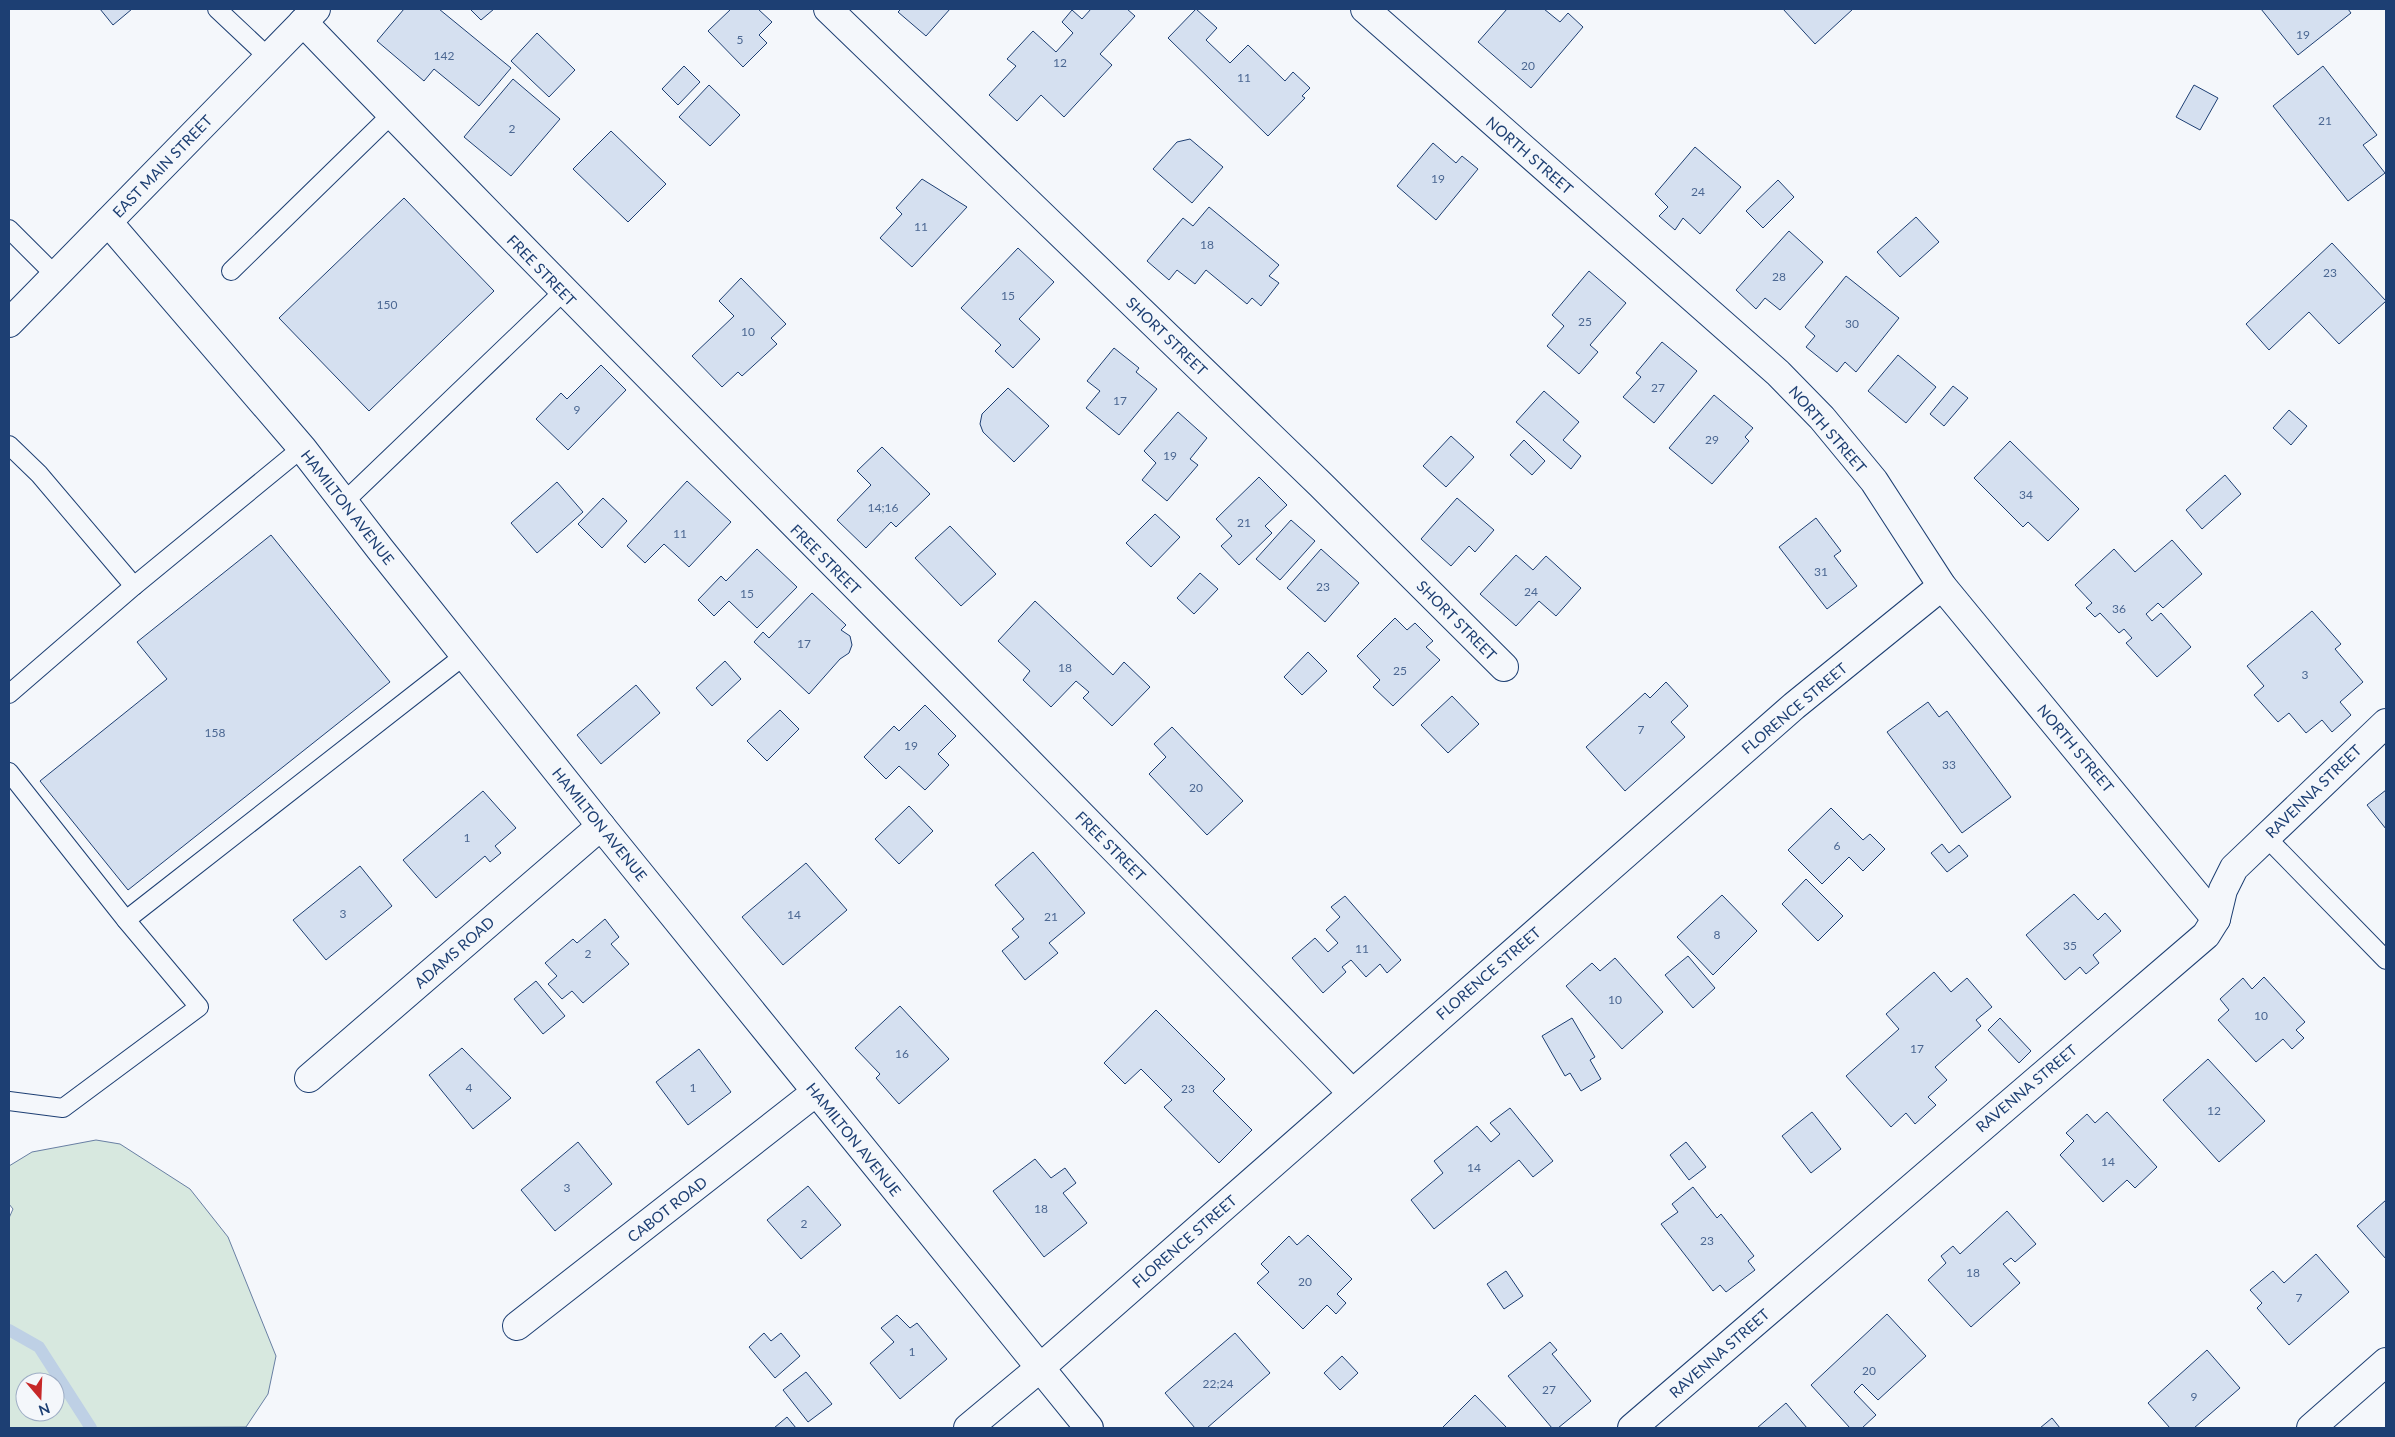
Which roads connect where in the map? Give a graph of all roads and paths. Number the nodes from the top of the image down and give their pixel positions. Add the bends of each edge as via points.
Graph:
1 (217, 9) edge
2 (828, 9) edge
3 (1365, 9) edge
4 (309, 15) edge
5 (268, 57) junction
6 (392, 114) junction
7 (108, 222) junction
8 (9, 230) edge
9 (231, 271) dead end
10 (55, 276) junction
11 (563, 292) junction
12 (9, 323) edge
13 (9, 445) edge
14 (302, 448) junction
15 (344, 502) junction
16 (134, 586) junction
17 (1942, 586) junction
18 (465, 656) junction
19 (1504, 667) dead end
20 (9, 694) edge
21 (2386, 723) edge
22 (9, 772) edge
23 (601, 826) junction
24 (2266, 837) junction
25 (2216, 919) junction
26 (126, 920) junction
27 (2386, 960) edge
28 (308, 1078) dead end
29 (816, 1092) junction
30 (1352, 1093) junction
31 (9, 1101) edge
32 (517, 1326) dead end
33 (2386, 1362) edge
34 (1040, 1368) junction
35 (968, 1428) edge
36 (1089, 1428) edge
37 (1632, 1428) edge
38 (2311, 1428) edge

1 - 5 lane
2 - 19 street, SHORT STREET via 1321,485
3 - 17 street, NORTH STREET via 1778,373 1822,418 1874,482
4 - 5 street, EAST MAIN STREET
4 - 6 street, FREE STREET
5 - 7 street, EAST MAIN STREET
6 - 9 lane
6 - 11 street, FREE STREET
7 - 10 street, EAST MAIN STREET
7 - 14 street, HAMILTON AVENUE
8 - 10 lane
10 - 12 street, EAST MAIN STREET
11 - 15 lane
11 - 30 street, FREE STREET
13 - 16 lane via 39,474
14 - 15 street, HAMILTON AVENUE
14 - 16 lane
15 - 18 street, HAMILTON AVENUE
16 - 20 lane
17 - 25 street, NORTH STREET
17 - 30 street, FLORENCE STREET via 1794,706
18 - 23 street, HAMILTON AVENUE
18 - 26 lane
21 - 24 street, RAVENNA STREET
22 - 26 lane
23 - 28 street, ADAMS ROAD
23 - 29 street, HAMILTON AVENUE
24 - 25 street, RAVENNA STREET via 2234,868 2223,890
24 - 27 lane
25 - 37 street, RAVENNA STREET via 2206,935
26 - 31 lane via 199,1007 63,1108
29 - 32 street, CABOT ROAD
29 - 34 street, HAMILTON AVENUE
30 - 34 street, FLORENCE STREET
33 - 38 street
34 - 35 street, FLORENCE STREET
34 - 36 street, HAMILTON AVENUE

